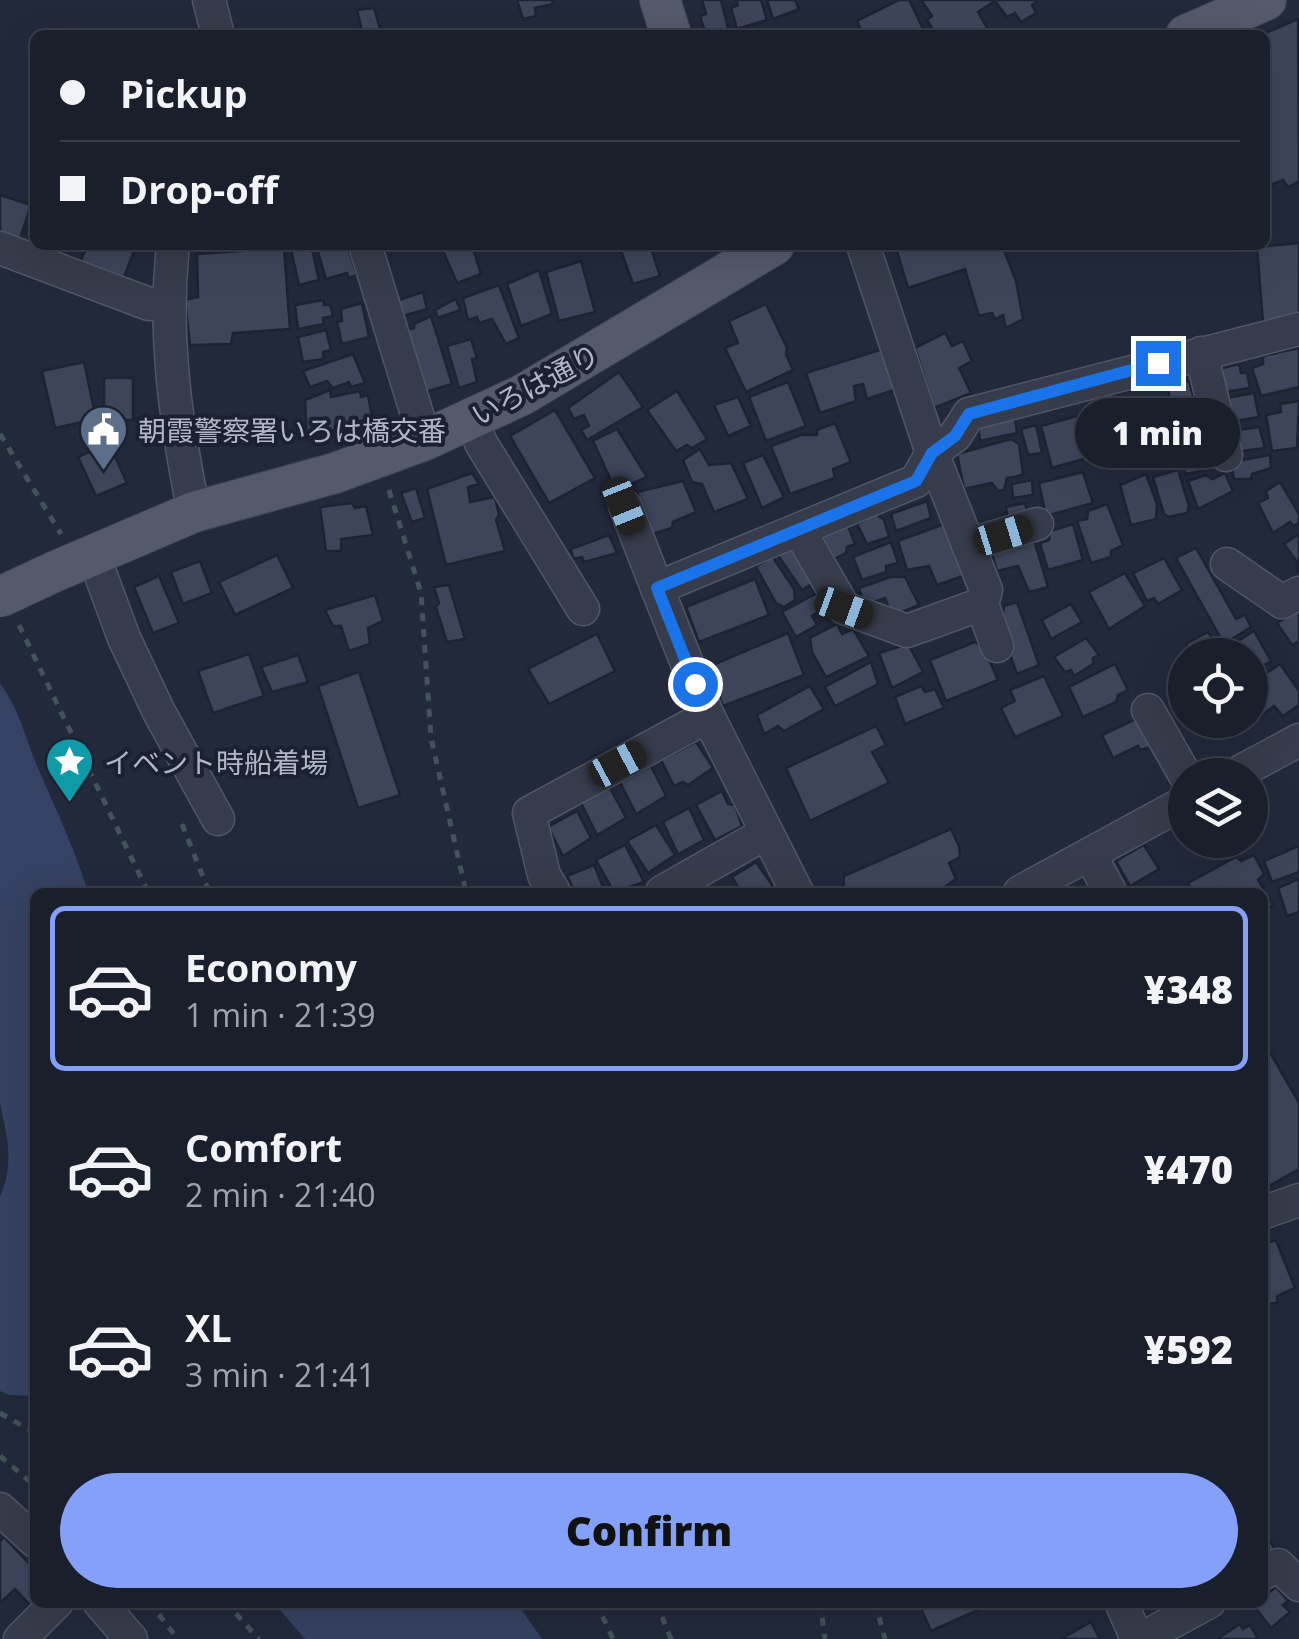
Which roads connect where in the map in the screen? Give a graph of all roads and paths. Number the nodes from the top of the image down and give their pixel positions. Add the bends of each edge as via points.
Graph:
1 (209, 0) edge
2 (660, 0) edge
3 (1266, 0) edge
4 (217, 30) edge
5 (669, 30) edge
6 (1197, 30) edge
7 (0, 248) edge
8 (173, 250) edge
9 (366, 250) edge
10 (755, 250) edge
11 (865, 250) edge
12 (168, 303) junction
13 (1299, 329) edge
14 (1201, 353) junction
15 (471, 418) junction
16 (0, 434) edge
17 (424, 440) junction
18 (932, 453) junction
19 (1226, 455) dead end
20 (379, 459) junction
21 (624, 506) dead end
22 (194, 512) junction
23 (1037, 524) dead end
24 (800, 530) junction
25 (968, 545) junction
26 (75, 562) junction
27 (1227, 564) dead end
28 (657, 588) junction
29 (1299, 593) edge
30 (982, 604) junction
31 (583, 609) dead end
32 (9, 610) edge
33 (996, 646) dead end
34 (1148, 710) dead end
35 (708, 716) junction
36 (1299, 740) edge
37 (1175, 758) edge
38 (1266, 758) edge
39 (1168, 811) edge
40 (218, 819) dead end
41 (766, 833) junction
42 (1090, 854) junction
43 (146, 888) edge
44 (465, 888) edge
45 (552, 888) edge
46 (669, 888) edge
47 (794, 888) edge
48 (1027, 888) edge
49 (1108, 888) edge
50 (1299, 1200) edge
51 (1268, 1212) edge
52 (0, 1412) edge
53 (30, 1430) edge
54 (0, 1456) edge
55 (30, 1482) edge
56 (0, 1510) edge
57 (30, 1536) edge
58 (1268, 1571) edge
59 (1299, 1585) edge
60 (51, 1608) edge
61 (104, 1608) edge
62 (154, 1608) edge
63 (231, 1608) edge
64 (599, 1608) edge
65 (658, 1608) edge
66 (821, 1608) edge
67 (877, 1608) edge
68 (1125, 1608) edge
69 (1198, 1608) edge
70 (20, 1639) edge
71 (131, 1639) edge
72 (178, 1639) edge
73 (259, 1639) edge
74 (613, 1639) edge
75 (671, 1639) edge
76 (825, 1639) edge
77 (886, 1639) edge
78 (1139, 1639) edge

1 - 4 street
2 - 5 main road
3 - 6 main road
7 - 12 street via 149,304
8 - 12 street
9 - 17 street
10 - 15 main road, いろは通り via 556,376
11 - 18 street
12 - 22 street
13 - 14 street
14 - 18 street via 969,414
14 - 19 street
15 - 17 main road, いろは通り
15 - 31 street
16 - 26 path
17 - 20 main road, いろは通り
18 - 24 street via 916,481
18 - 25 street
20 - 22 main road, いろは通り
20 - 44 path via 421,593 431,738
21 - 28 street
22 - 26 main road, いろは通り
23 - 25 street
24 - 28 street
24 - 30 street via 844,608 906,632
25 - 30 street via 986,590
26 - 32 main road, いろは通り, bridge
26 - 40 street
27 - 29 street via 1282,602
28 - 35 street
30 - 33 street
32 - 43 path
34 - 37 street
35 - 41 street
35 - 45 street via 529,813
36 - 38 street
39 - 42 street
41 - 46 street
41 - 47 street
42 - 48 street
42 - 49 street
50 - 51 street
52 - 53 path
54 - 55 path
56 - 57 street
58 - 59 street via 1278,1565
60 - 70 street
61 - 71 street
62 - 72 path
63 - 73 path
64 - 74 path
65 - 75 path
66 - 76 path
67 - 77 path
68 - 78 street
69 - 78 street

